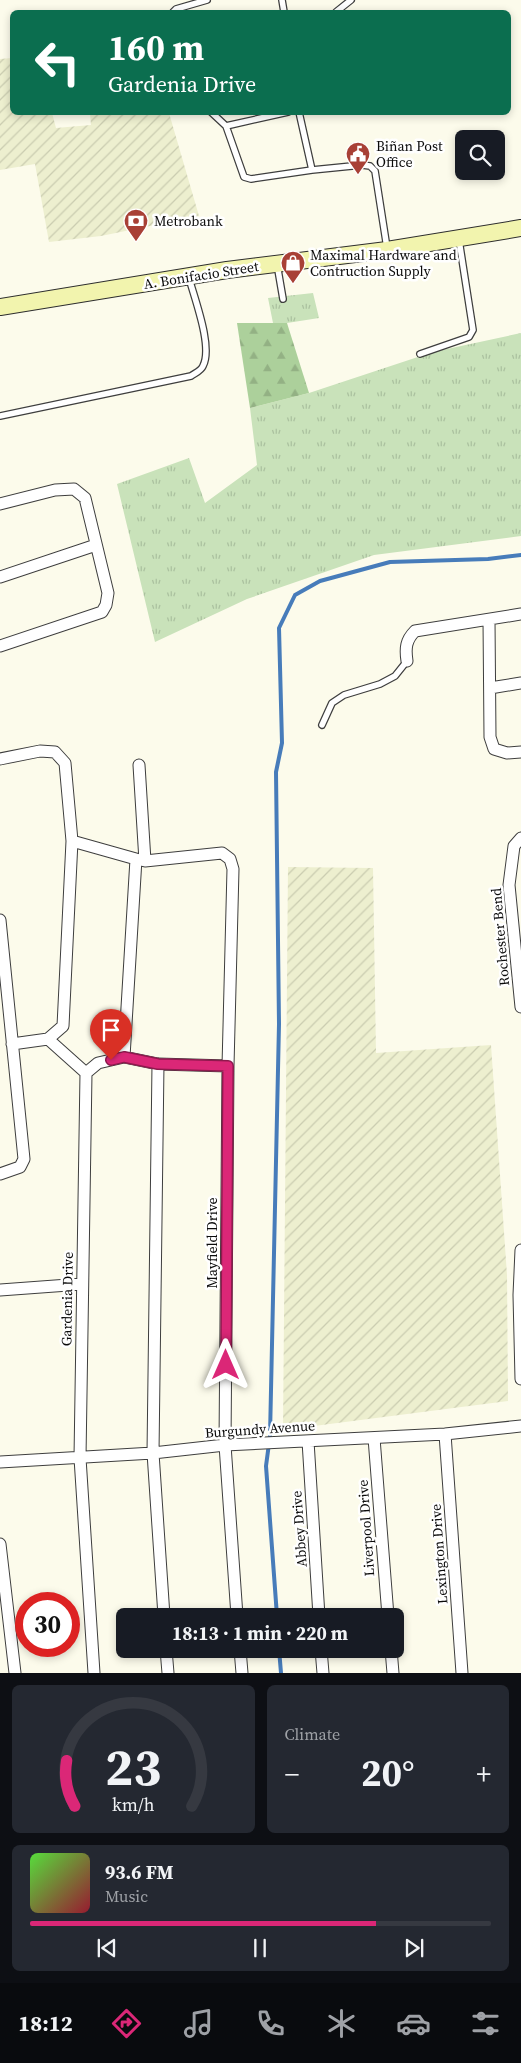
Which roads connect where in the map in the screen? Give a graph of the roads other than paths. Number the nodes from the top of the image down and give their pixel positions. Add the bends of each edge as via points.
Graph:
1 (208, 0) edge
2 (351, 0) edge
3 (175, 10) edge
4 (338, 10) edge
5 (214, 115) edge
6 (275, 115) edge
7 (300, 115) edge
8 (226, 126) junction
9 (312, 170) junction
10 (521, 228) edge
11 (459, 238) junction
12 (387, 250) junction
13 (277, 263) junction
14 (189, 276) junction
15 (283, 299) dead end
16 (0, 307) edge
17 (420, 354) dead end
18 (0, 416) edge
19 (0, 504) edge
20 (96, 545) junction
21 (0, 577) edge
22 (521, 614) edge
23 (489, 620) junction
24 (0, 646) edge
25 (407, 661) joint
26 (521, 683) edge
27 (490, 688) junction
28 (322, 725) dead end
29 (521, 752) edge
30 (0, 758) edge
31 (139, 764) dead end
32 (521, 838) edge
33 (72, 841) junction
34 (140, 860) junction
35 (0, 920) edge
36 (521, 1007) edge
37 (48, 1039) junction
38 (12, 1044) junction
39 (124, 1057) junction
40 (158, 1064) junction
41 (228, 1066) junction
42 (86, 1073) junction
43 (0, 1174) edge
44 (521, 1250) edge
45 (82, 1284) junction
46 (0, 1290) edge
47 (521, 1379) edge
48 (521, 1426) edge
49 (445, 1434) junction
50 (374, 1438) junction
51 (308, 1441) junction
52 (225, 1445) junction
53 (153, 1453) junction
54 (80, 1458) junction
55 (0, 1462) edge
56 (0, 1544) edge
57 (163, 1608) edge
58 (237, 1608) edge
59 (318, 1608) edge
60 (387, 1608) edge
61 (167, 1658) edge
62 (241, 1658) edge
63 (322, 1658) edge
64 (392, 1658) edge
65 (15, 1673) edge
66 (94, 1673) edge
67 (168, 1673) edge
68 (242, 1673) edge
69 (323, 1673) edge
70 (393, 1673) edge
71 (462, 1673) edge

1 - 3 lane
2 - 4 lane
5 - 8 lane
6 - 8 lane
7 - 9 lane
8 - 9 lane via 244,177 251,179
9 - 12 lane via 370,166 375,171
10 - 11 main road, A. Bonifacio Street
11 - 12 main road, A. Bonifacio Street
11 - 17 lane via 473,330 469,337
12 - 13 main road, A. Bonifacio Street
13 - 14 main road, A. Bonifacio Street
13 - 15 lane
14 - 16 main road, A. Bonifacio Street
14 - 18 lane via 205,342 207,356 203,368 192,376
19 - 20 street via 55,490 74,489 84,498
20 - 21 street
20 - 24 street via 108,593 102,612
22 - 23 street
23 - 25 street via 414,630 405,650
23 - 27 street
25 - 28 lane via 395,676 344,695 332,703
26 - 27 street
27 - 29 street via 490,737 494,749 507,753
30 - 33 street via 40,750 55,752 65,763
31 - 34 street
32 - 36 street, Rochester Bend via 514,846 509,885
33 - 34 street
33 - 37 street via 62,1026
34 - 39 street
34 - 41 street, Mayfield Drive via 222,853 230,859 233,869
35 - 38 street
37 - 38 street
37 - 42 street
38 - 43 street via 24,1159 20,1167
39 - 40 street
39 - 42 street via 98,1063
40 - 41 street
40 - 53 street
41 - 52 street, Mayfield Drive
42 - 45 street, Gardenia Drive
44 - 47 street
45 - 46 street
45 - 54 street, Gardenia Drive
48 - 49 street, Burgundy Avenue
49 - 50 street, Burgundy Avenue
49 - 71 street, Lexington Drive
50 - 51 street, Burgundy Avenue
50 - 60 street, Liverpool Drive
51 - 52 street, Burgundy Avenue
51 - 59 street, Abbey Drive
52 - 53 street, Burgundy Avenue
52 - 58 street, Mayfield Drive
53 - 54 street, Burgundy Avenue
53 - 57 street
54 - 55 street, Burgundy Avenue
54 - 66 street, Gardenia Drive
56 - 65 street
61 - 67 street
62 - 68 street
63 - 69 street
64 - 70 street

